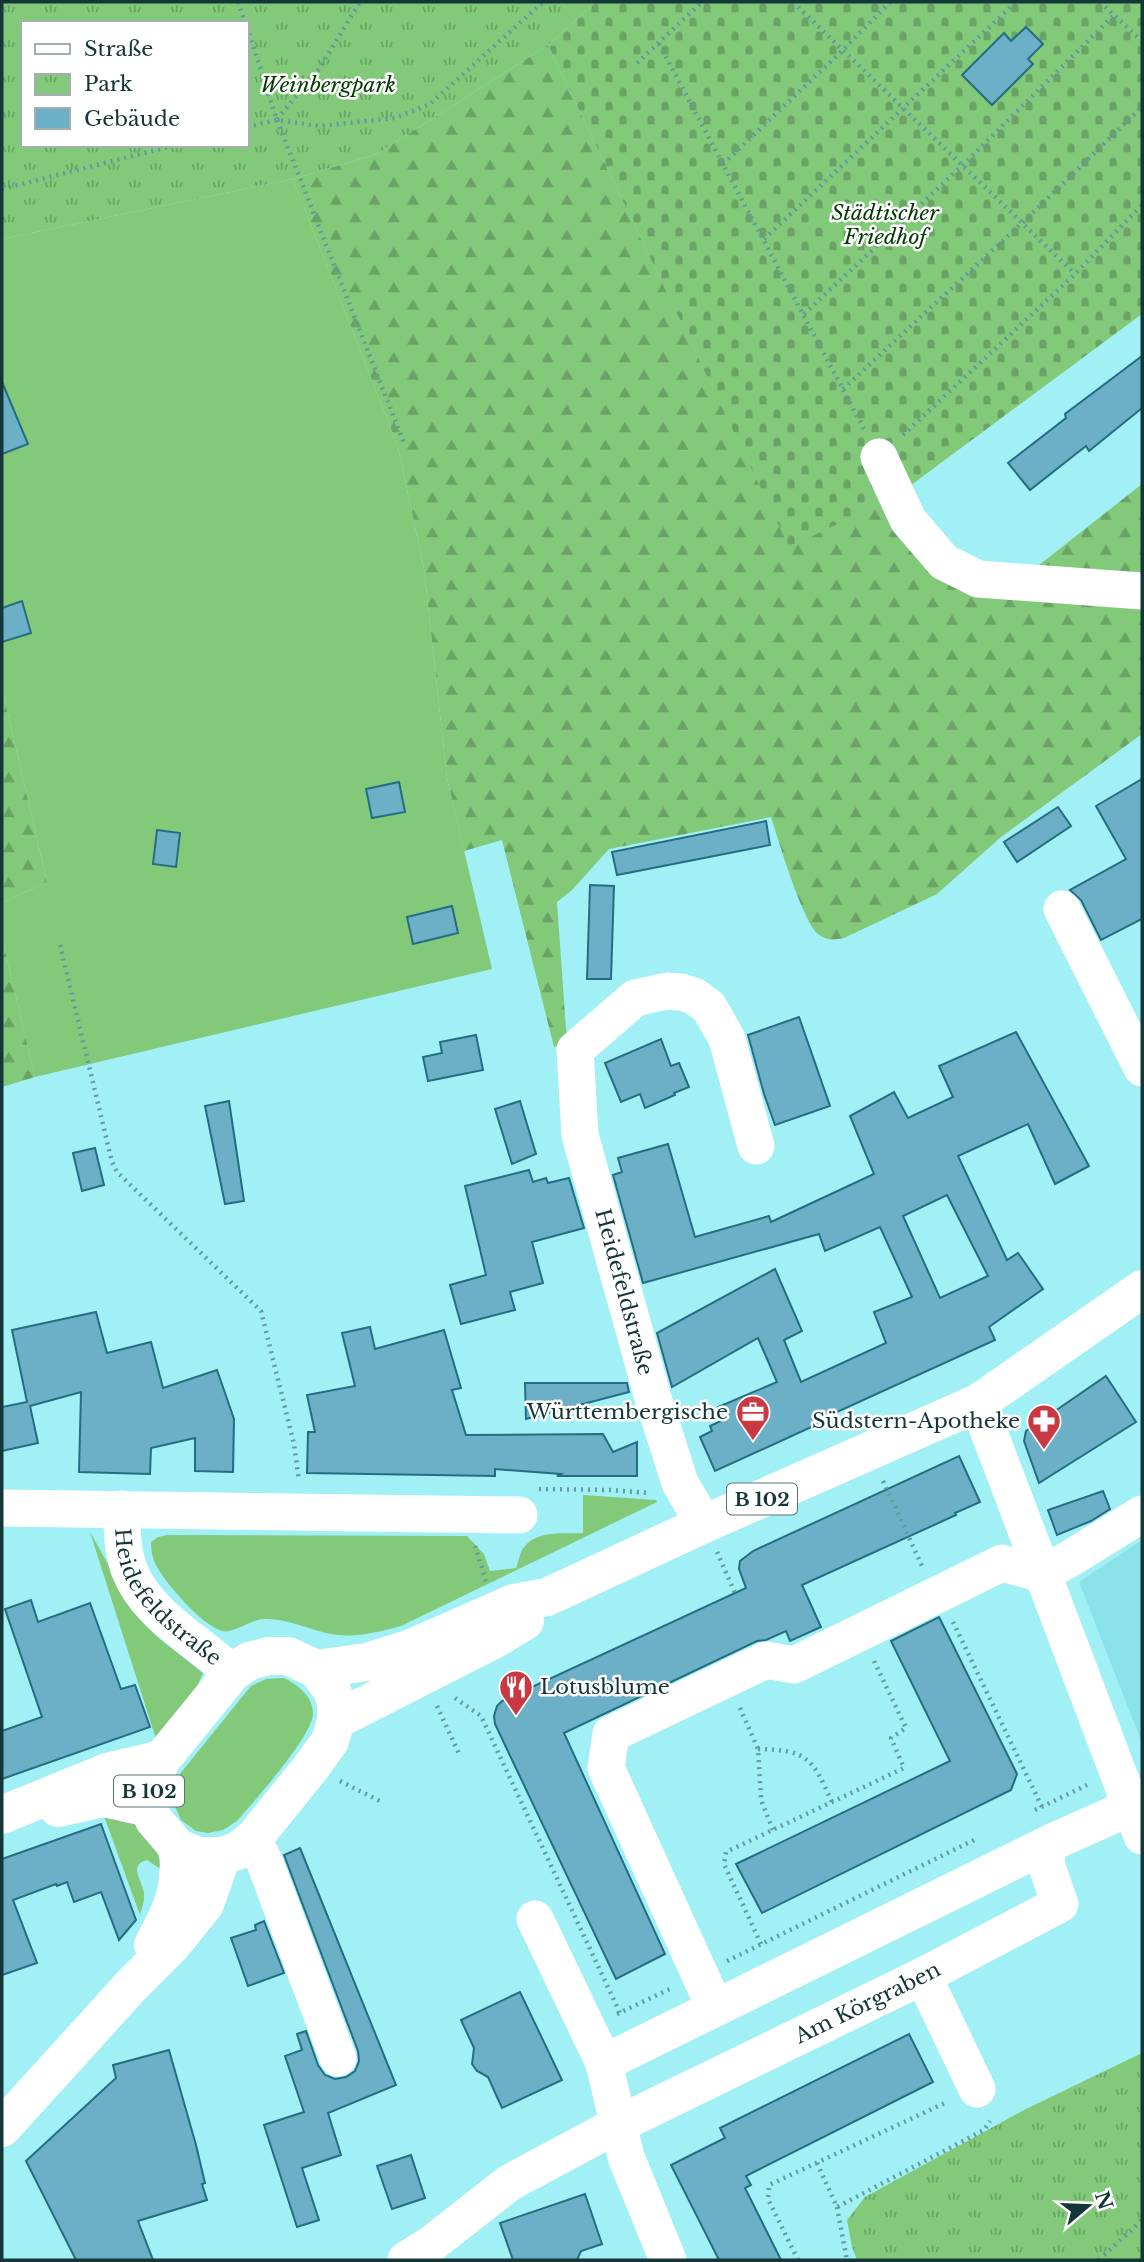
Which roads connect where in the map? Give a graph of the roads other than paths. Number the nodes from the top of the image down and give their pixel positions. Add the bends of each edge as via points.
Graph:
1 (879, 457) road end
2 (1142, 591) edge
3 (1062, 909) dead end
4 (1142, 1068) edge
5 (756, 1146) dead end
6 (1142, 1290) edge
7 (978, 1403) junction
8 (2, 1508) edge
9 (122, 1509) junction
10 (1142, 1514) edge
11 (519, 1515) road end
12 (704, 1524) junction
13 (1042, 1574) junction
14 (547, 1597) junction
15 (316, 1669) junction
16 (232, 1673) junction
17 (336, 1720) junction
18 (162, 1759) junction
19 (149, 1808) junction
20 (2, 1815) edge
21 (2, 1821) edge
22 (1137, 1822) edge
23 (1048, 1844) junction
24 (178, 1848) junction
25 (237, 1848) junction
26 (535, 1919) dead end
27 (923, 1976) junction
28 (130, 1987) junction
29 (715, 2008) junction
30 (338, 2058) dead end
31 (604, 2063) junction
32 (977, 2089) road end
33 (619, 2124) junction
34 (2, 2128) edge
35 (424, 2255) edge
36 (668, 2260) edge

1 - 2 street via 908,520 944,562 978,579
3 - 4 street
5 - 12 street, Heidefeldstraße via 727,1038 709,1007 694,996 667,991 635,998 575,1050 580,1135 676,1471
6 - 7 main road, B 102
7 - 12 main road, B 102
7 - 13 street
8 - 9 street, Heidefeldstraße
9 - 11 street, Heidefeldstraße
9 - 16 street, Heidefeldstraße via 122,1540 138,1589 159,1613
10 - 13 street
12 - 14 main road, B 102
13 - 22 street
13 - 29 street via 1002,1563 794,1665 766,1660 611,1734 606,1768
14 - 15 main road, B 102 via 514,1603 367,1662
14 - 17 main road, B 102 via 520,1626
15 - 16 main road, B 102 via 288,1656 268,1656 249,1661
15 - 17 main road via 332,1690
16 - 18 main road, B 102
17 - 25 main road via 330,1741 312,1766
18 - 19 main road, B 102 via 149,1784
18 - 20 main road, B 102 via 107,1772
19 - 21 main road, B 102 via 104,1798
19 - 24 main road, B 102
22 - 23 street
23 - 27 street, Am Körgraben via 1046,1864 1066,1918
23 - 29 street
24 - 25 main road via 198,1856
24 - 28 main road via 176,1895
25 - 28 main road via 205,1904
25 - 30 street via 265,1863
26 - 31 street
27 - 32 street
27 - 33 street, Am Körgraben
28 - 34 main road
29 - 31 street
31 - 33 street
33 - 35 street, Am Körgraben via 509,2183
33 - 36 street via 626,2157

